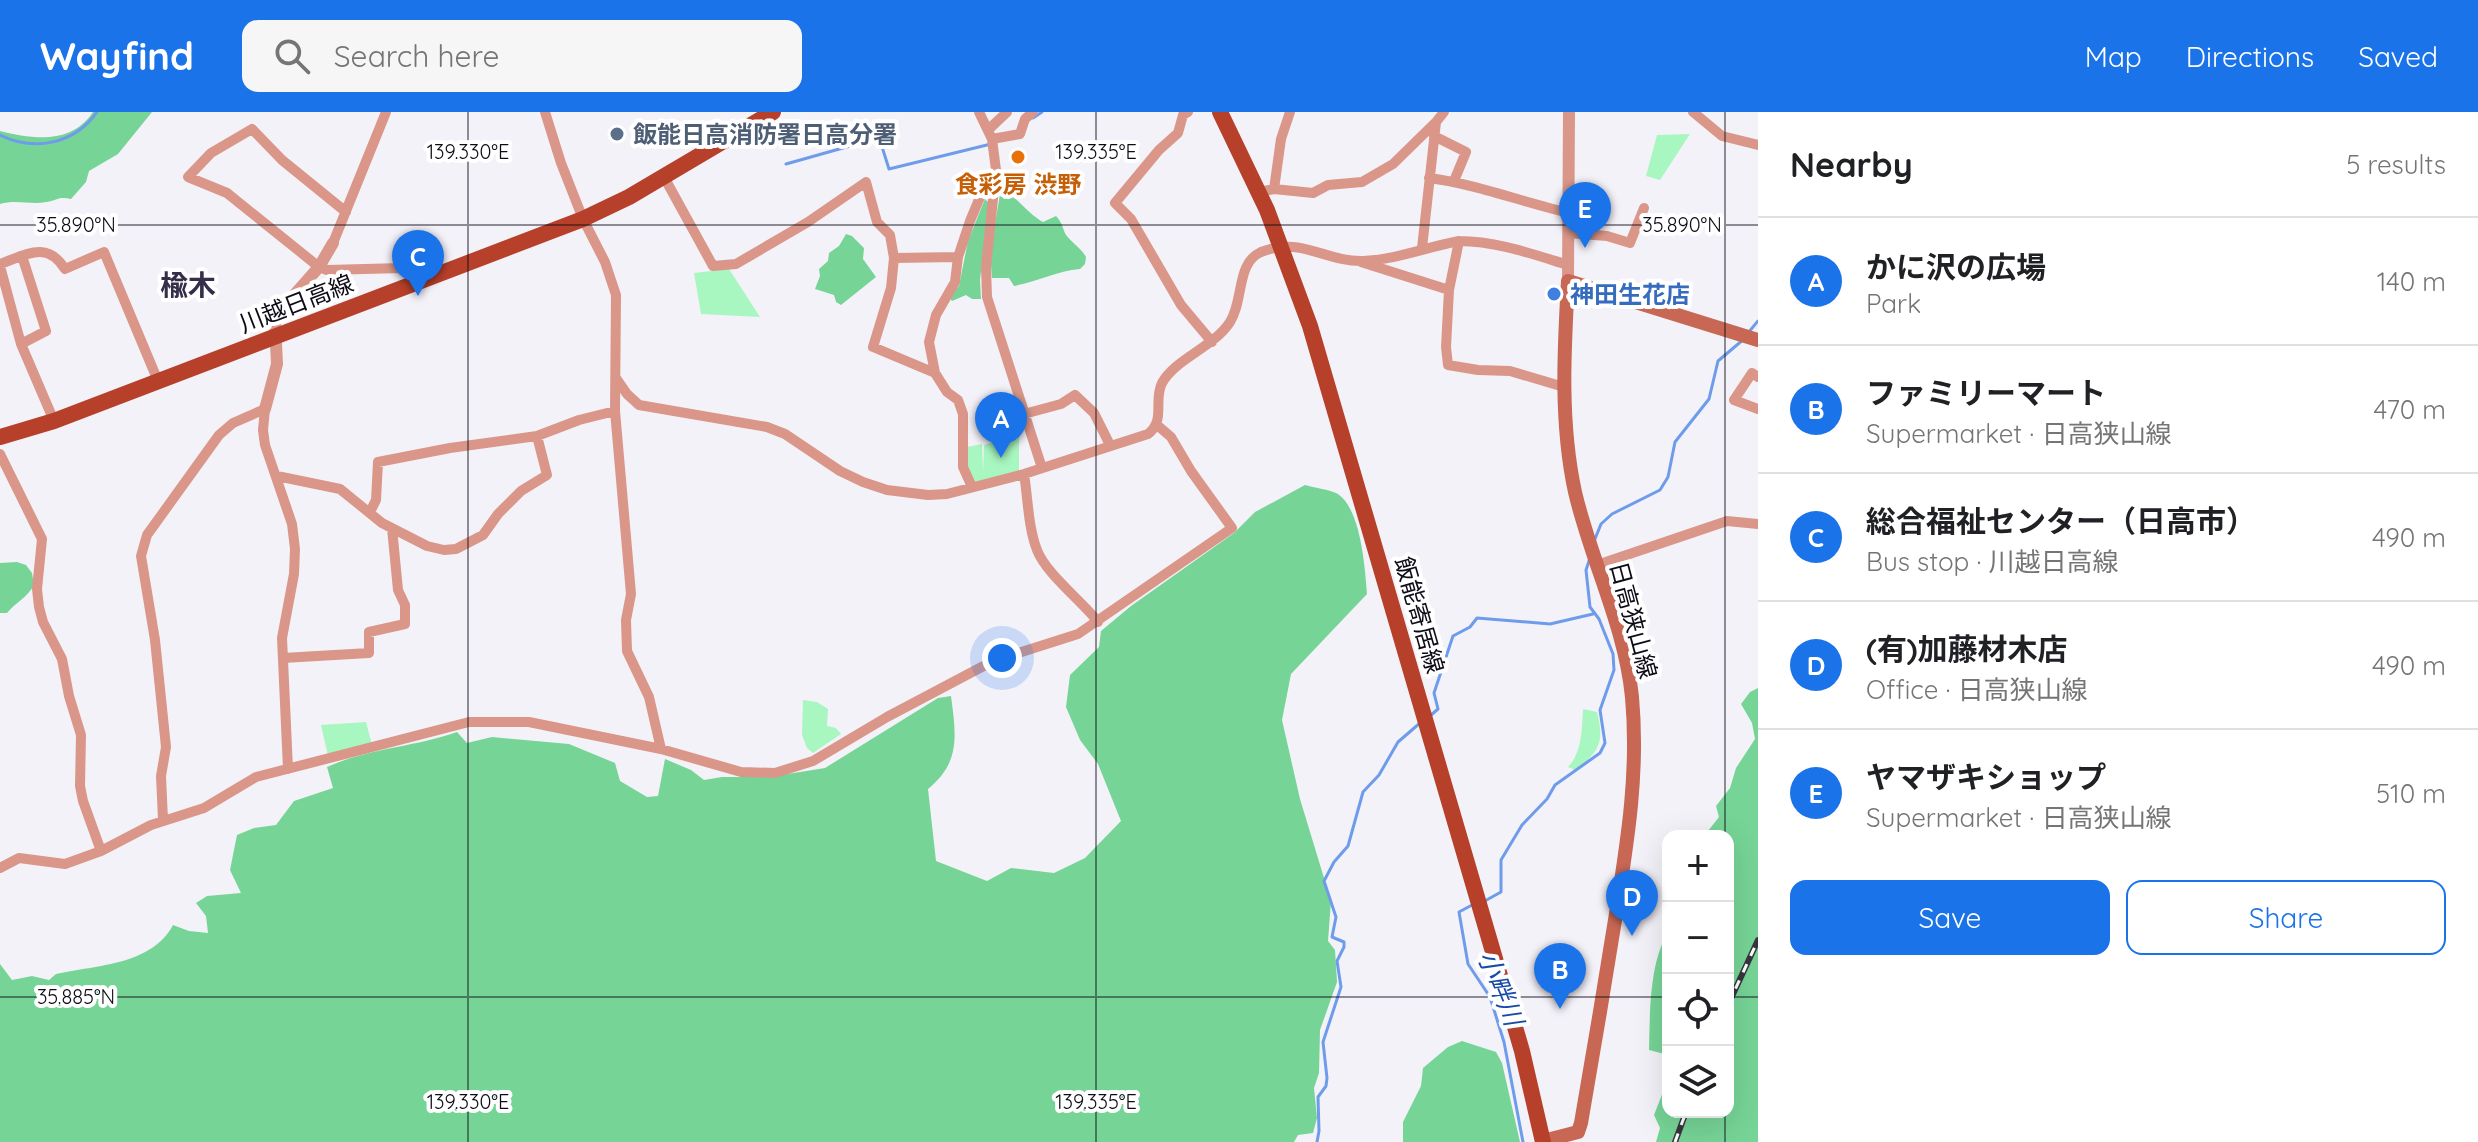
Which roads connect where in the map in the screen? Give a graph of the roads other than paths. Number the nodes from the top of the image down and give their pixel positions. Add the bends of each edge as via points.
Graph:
1 (386, 112) edge
2 (545, 112) edge
3 (773, 112) edge
4 (979, 112) edge
5 (1007, 112) edge
6 (1033, 112) edge
7 (1220, 112) edge
8 (1290, 112) edge
9 (1444, 112) edge
10 (1569, 112) edge
11 (1693, 112) edge
12 (1183, 113) edge
13 (1436, 122) junction
14 (990, 134) junction
15 (1434, 136) junction
16 (1758, 145) edge
17 (996, 170) junction
18 (664, 177) junction
19 (1429, 178) junction
20 (1454, 181) junction
21 (1267, 190) junction
22 (1644, 208) dead end
23 (346, 212) junction
24 (1569, 213) junction
25 (583, 219) junction
26 (1568, 233) junction
27 (1459, 241) junction
28 (333, 243) joint
29 (1282, 246) junction
30 (1422, 248) junction
31 (22, 256) junction
32 (958, 257) junction
33 (894, 258) junction
34 (1359, 261) junction
35 (0, 265) edge
36 (1568, 265) junction
37 (319, 267) junction
38 (423, 280) junction
39 (1568, 281) junction
40 (1449, 290) junction
41 (274, 336) junction
42 (1750, 337) edge
43 (1212, 342) junction
44 (21, 344) junction
45 (935, 373) junction
46 (1758, 377) edge
47 (616, 378) junction
48 (158, 381) junction
49 (1564, 387) junction
50 (265, 409) junction
51 (1758, 409) edge
52 (615, 411) junction
53 (1024, 414) junction
54 (54, 421) junction
55 (1157, 425) junction
56 (537, 436) junction
57 (0, 437) edge
58 (1110, 445) junction
59 (0, 454) edge
60 (1042, 468) junction
61 (1024, 474) junction
62 (277, 476) junction
63 (972, 487) junction
64 (370, 512) junction
65 (1758, 524) edge
66 (392, 528) junction
67 (1595, 562) junction
68 (1098, 622) junction
69 (283, 658) junction
70 (661, 749) junction
71 (288, 769) junction
72 (163, 820) junction
73 (101, 851) junction
74 (0, 868) edge
75 (1543, 1141) edge

1 - 23 street
2 - 25 street
3 - 18 main road, 川越日高線
4 - 14 street
5 - 14 street
6 - 14 street via 1020,134
7 - 21 main road, 飯能寄居線
8 - 21 street
9 - 13 street
10 - 24 street
11 - 16 street via 1722,136
12 - 43 street via 1178,133 1115,203 1131,219 1181,305
13 - 15 street
13 - 21 street via 1393,164 1362,182 1328,185 1313,193
14 - 17 street
15 - 19 street
15 - 20 street via 1466,152
17 - 32 street via 988,178
17 - 53 street via 985,285
18 - 25 main road, 川越日高線
18 - 33 street via 713,266 736,264 866,182 877,222 890,235
19 - 20 street
19 - 30 street
20 - 24 street
21 - 29 main road, 飯能寄居線
22 - 26 street via 1630,243
23 - 28 street
23 - 37 street via 252,129 211,153 188,177 227,193
24 - 26 street
25 - 38 main road, 川越日高線
25 - 47 street via 616,295
26 - 36 street
27 - 30 street
27 - 36 street via 1518,249
27 - 40 street
28 - 37 street
29 - 34 street
29 - 43 street via 1259,253 1247,264 1240,301 1230,323
29 - 75 main road, 飯能寄居線 via 1522,1051
30 - 34 street
31 - 35 street
31 - 44 street via 46,331
31 - 48 street via 51,253 65,269 104,252
32 - 33 street
32 - 45 street via 955,282 936,315 929,342
33 - 45 street via 873,347
34 - 40 street
35 - 44 street
36 - 39 street
37 - 38 street via 402,268
37 - 41 street via 280,311
38 - 41 main road, 川越日高線
39 - 42 main road
39 - 49 main road, 日高狭山線
40 - 49 street via 1448,365 1510,371
41 - 48 main road, 川越日高線
41 - 50 street via 277,364
43 - 55 street via 1162,383
44 - 54 street
45 - 63 street via 963,414 963,467
46 - 51 street via 1752,373 1734,400
47 - 52 street
47 - 63 street via 639,405 785,434 840,471 887,490 928,495
48 - 54 main road, 川越日高線
49 - 67 main road, 日高狭山線 via 1571,465
50 - 62 street via 263,430
50 - 72 street via 219,435 142,548 166,747
52 - 56 street
52 - 70 street via 631,594 627,651 649,697
53 - 58 street via 1075,395 1094,413
53 - 60 street
54 - 57 main road, 川越日高線
55 - 58 street via 1148,434
55 - 68 street via 1171,437 1232,528
56 - 64 street via 378,462 376,500
56 - 66 street via 547,475 521,491 472,542 439,550
58 - 60 street
59 - 73 street via 42,539 39,607 62,659 81,735 83,801
60 - 61 street
61 - 63 street
61 - 68 street via 1037,550
62 - 64 street via 340,489
62 - 69 street via 295,549
64 - 66 street
65 - 67 street via 1727,521
66 - 69 street via 405,624 369,632 369,653
67 - 75 main road, 日高狭山線 via 1631,693 1633,803 1581,1123 1578,1132
68 - 70 street via 1078,634 993,661 813,761 775,773 741,772
69 - 71 street
70 - 71 street via 529,722 469,722
71 - 72 street via 256,777 204,808
72 - 73 street
73 - 74 street via 65,864 19,858

